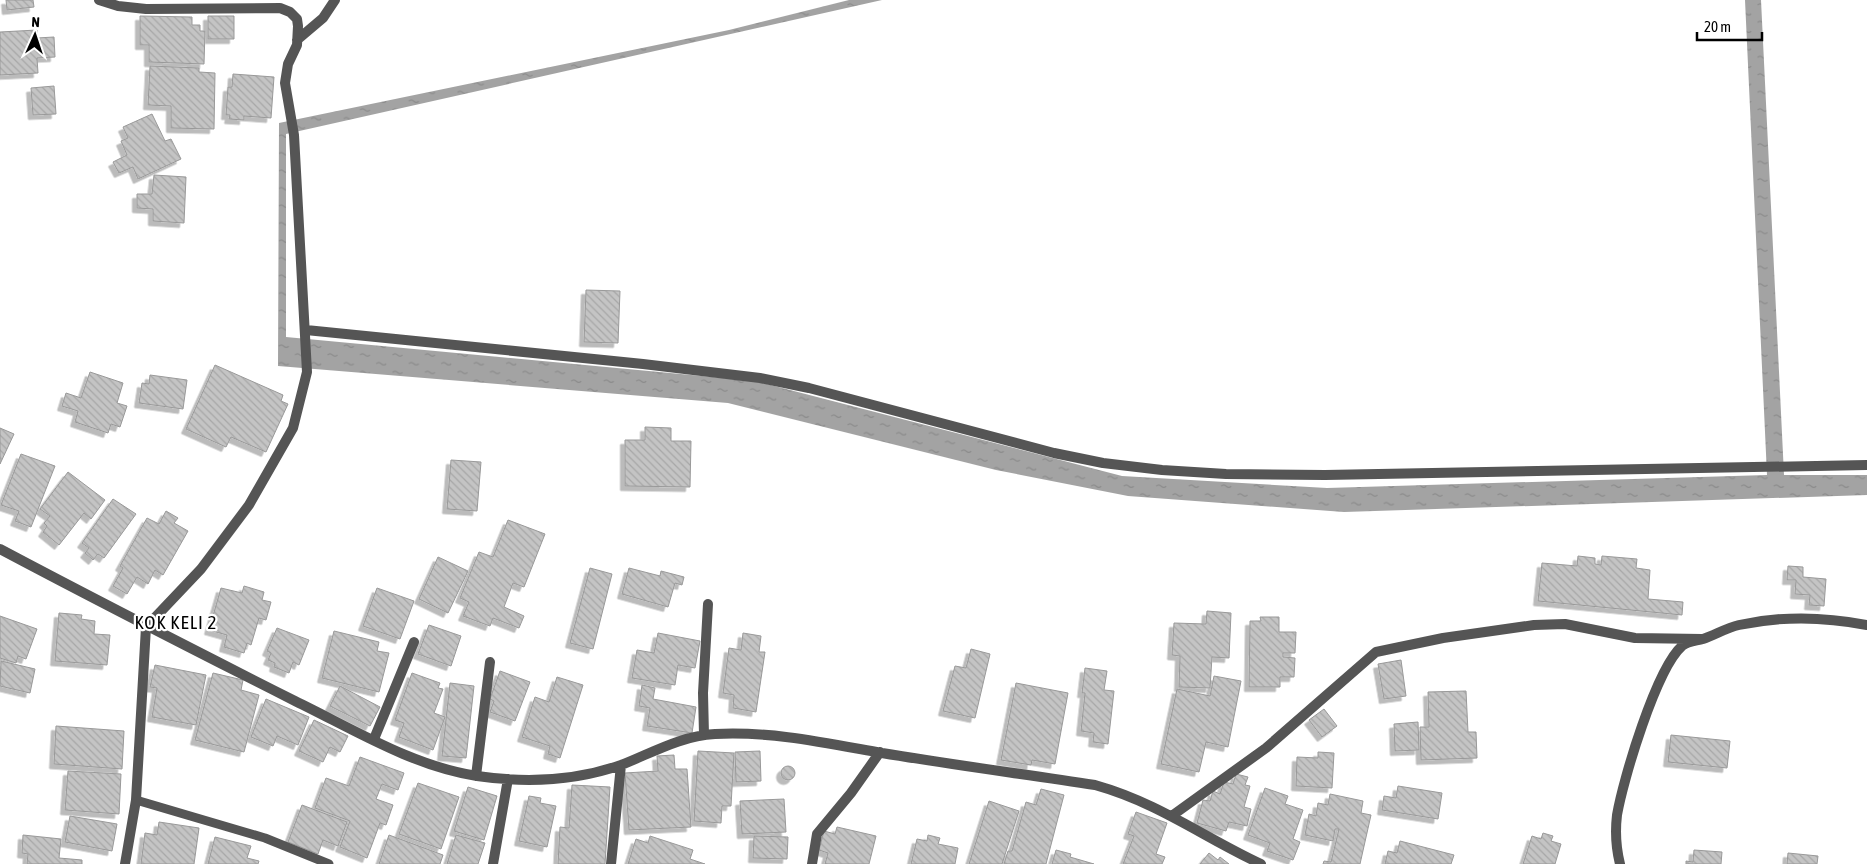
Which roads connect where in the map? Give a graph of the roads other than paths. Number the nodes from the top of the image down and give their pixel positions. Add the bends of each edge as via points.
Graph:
1 (99, 0) edge
2 (335, 0) edge
3 (297, 40) junction
4 (306, 333) junction
5 (1867, 465) edge
6 (0, 549) edge
7 (708, 604) dead end
8 (1867, 625) edge
9 (146, 627) junction
10 (1702, 639) junction
11 (414, 642) dead end
12 (490, 662) dead end
13 (704, 735) junction
14 (374, 740) junction
15 (880, 752) junction
16 (621, 765) junction
17 (476, 776) junction
18 (508, 780) junction
19 (136, 800) junction
20 (1173, 815) junction
21 (1256, 863) edge
22 (125, 864) edge
23 (329, 864) edge
24 (492, 864) edge
25 (611, 864) edge
26 (812, 864) edge
27 (1620, 864) edge

1 - 3 street via 146,9 286,9 297,19
2 - 3 street via 323,18
3 - 4 street via 285,83 294,135
4 - 5 street via 753,377 809,388 1054,453 1162,470 1325,475
4 - 9 street via 307,372 293,428 249,505 201,568
6 - 9 street
7 - 13 street
8 - 10 street via 1820,619 1792,620 1740,625
9 - 14 street
9 - 19 street
10 - 20 street via 1635,638 1558,624 1443,638 1376,652 1266,748
10 - 27 street via 1683,645 1669,664 1639,733 1617,816 1616,846
11 - 14 street
12 - 17 street
13 - 15 street via 800,738
13 - 16 street via 667,745
14 - 17 street via 420,761
15 - 20 street via 1095,785
15 - 26 street via 817,834
16 - 18 street via 584,775
16 - 25 street
17 - 18 street
18 - 24 street
19 - 22 street
19 - 23 lane via 265,838
20 - 21 street

